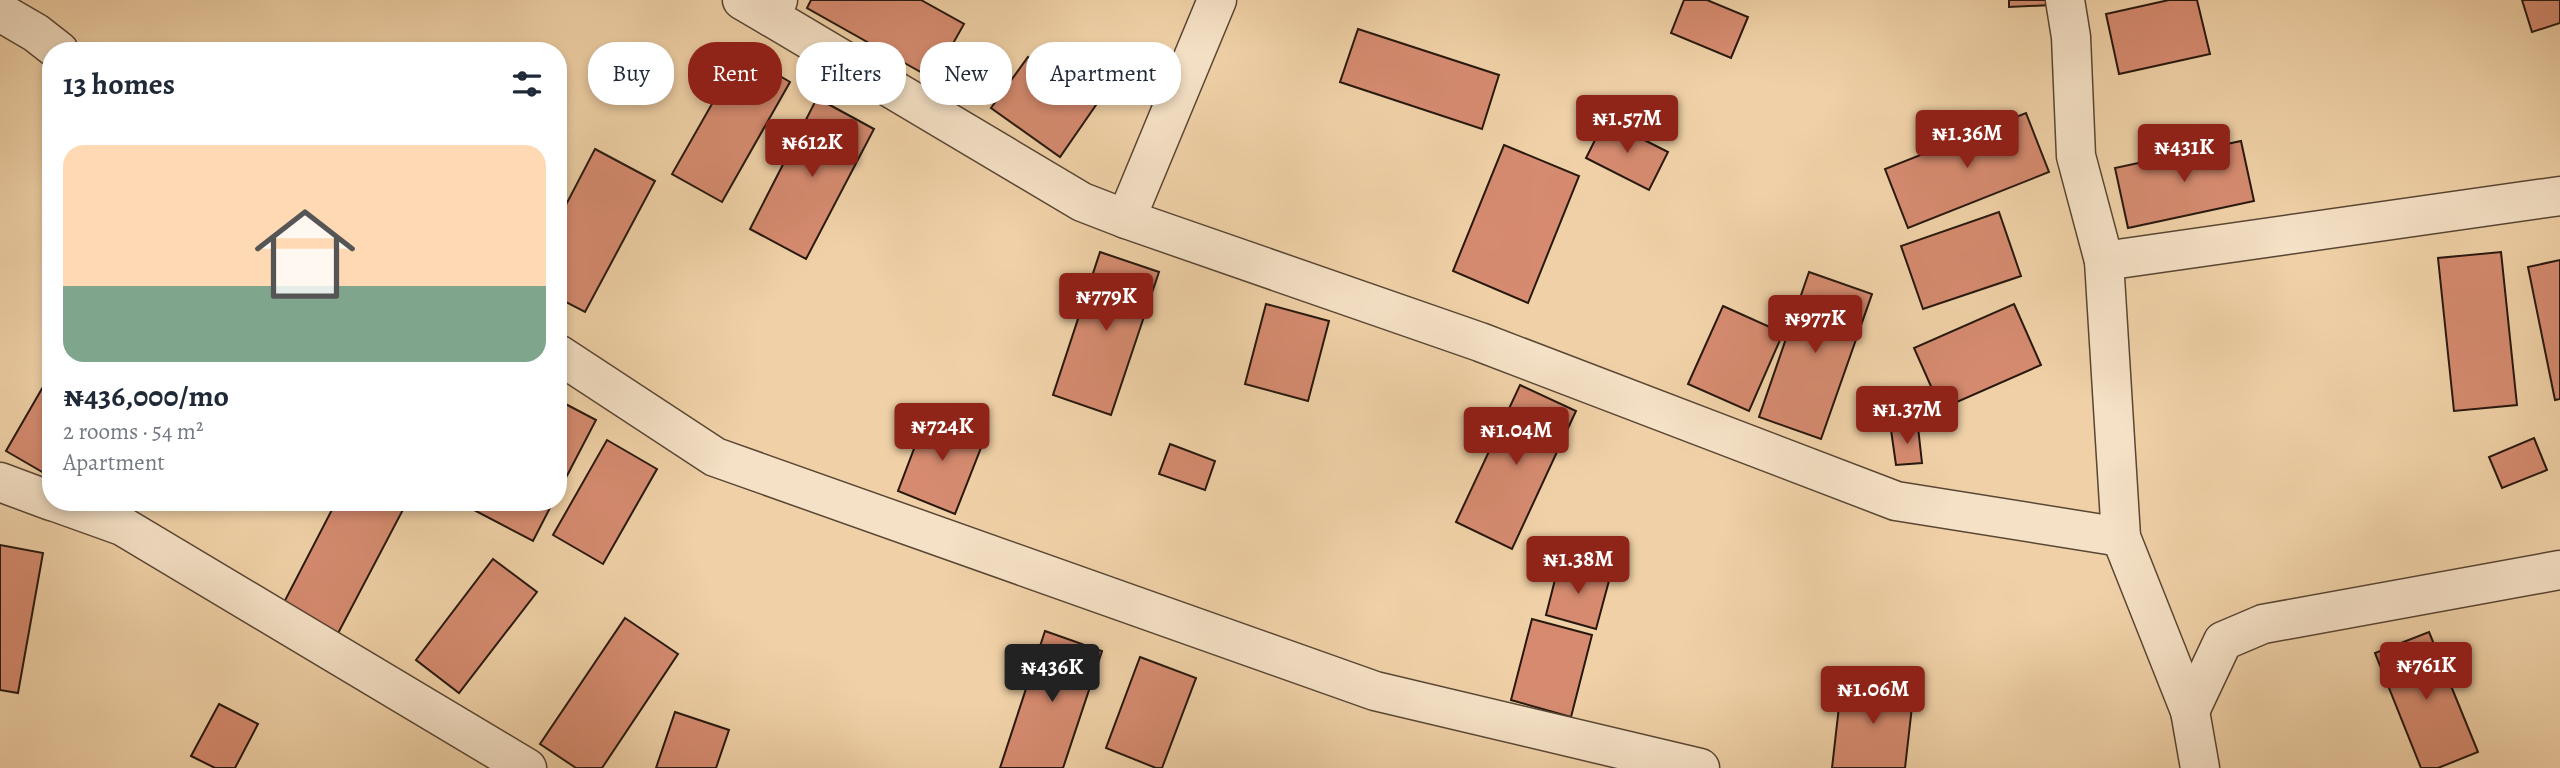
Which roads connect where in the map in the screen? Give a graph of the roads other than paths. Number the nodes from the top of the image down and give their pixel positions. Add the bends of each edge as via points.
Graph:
1 (1217, 0) edge
2 (2065, 0) edge
3 (763, 6) edge
4 (0, 12) edge
5 (48, 42) edge
6 (2560, 196) edge
7 (1126, 219) junction
8 (2104, 261) junction
9 (567, 360) edge
10 (0, 482) edge
11 (42, 497) edge
12 (81, 511) edge
13 (2121, 537) junction
14 (2560, 569) edge
15 (2190, 711) junction
16 (527, 768) edge
17 (1700, 768) edge
18 (2200, 768) edge

1 - 7 street
2 - 8 street via 2076,156
3 - 7 street via 1082,202
4 - 5 street
6 - 8 street
7 - 13 street via 1480,342 1896,501
8 - 13 street
9 - 17 street via 715,457 1375,691
10 - 11 street
12 - 16 street via 122,526
13 - 15 street
14 - 15 street via 2263,624 2223,641
15 - 18 street

